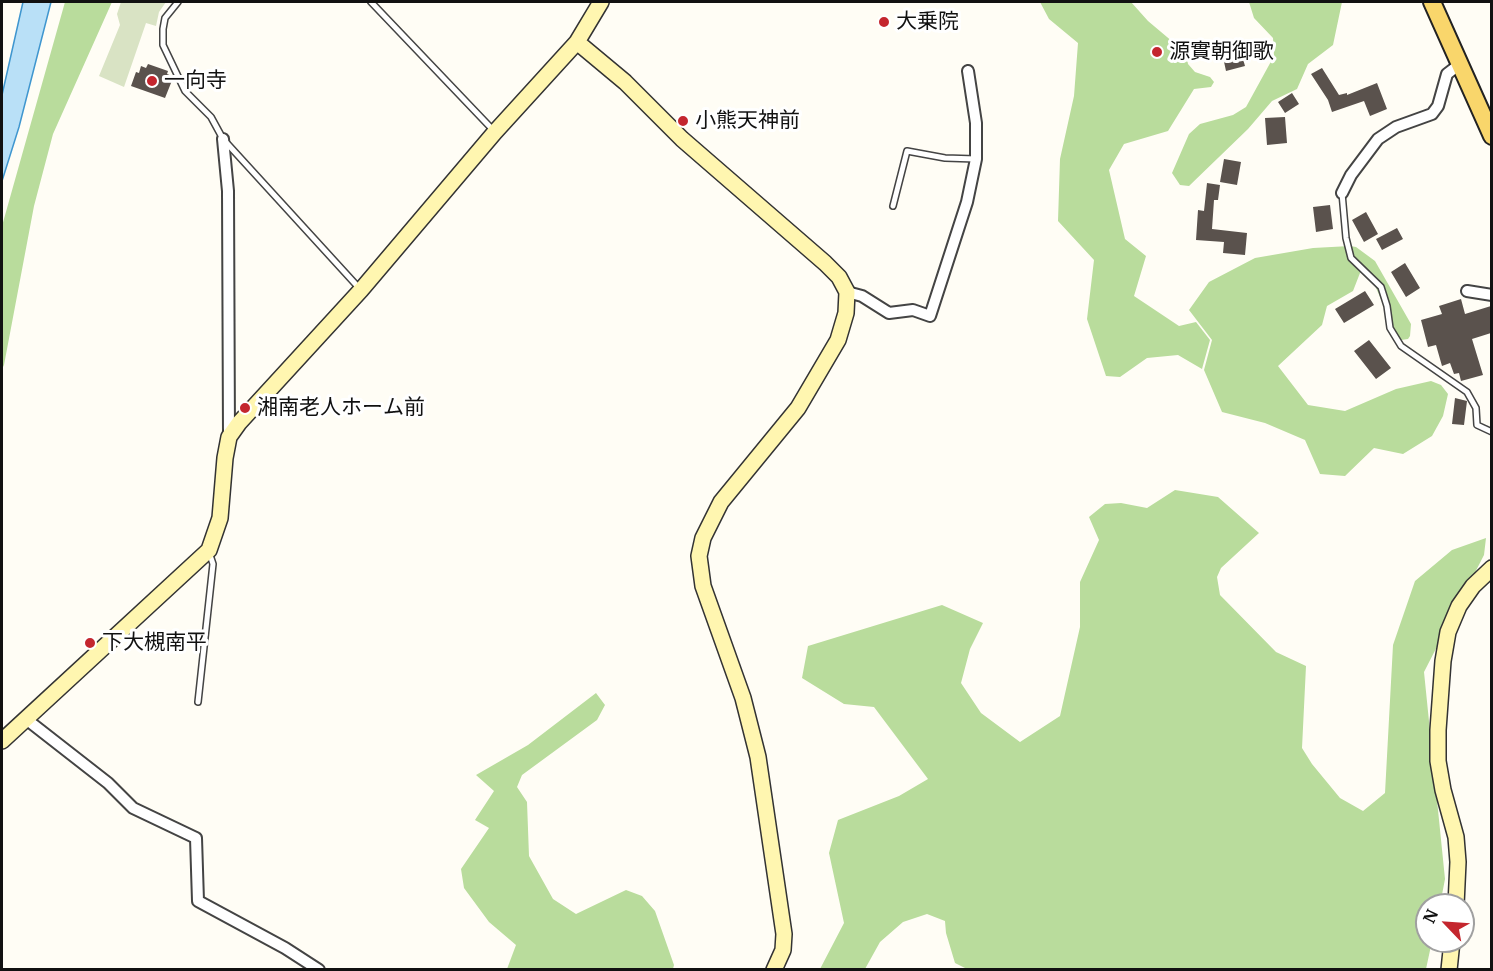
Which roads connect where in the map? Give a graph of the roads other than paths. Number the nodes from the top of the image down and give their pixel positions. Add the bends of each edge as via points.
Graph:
1 (178, 2) edge
2 (371, 2) edge
3 (601, 2) edge
4 (1432, 2) edge
5 (577, 42) junction
6 (1460, 64) junction
7 (968, 70) dead end
8 (495, 132) junction
9 (1491, 136) edge
10 (223, 139) junction
11 (976, 159) junction
12 (1342, 193) joint
13 (892, 206) dead end
14 (362, 290) junction
15 (1467, 291) dead end
16 (847, 292) junction
17 (1491, 295) edge
18 (1491, 432) edge
19 (230, 437) junction
20 (209, 550) junction
21 (1491, 568) edge
22 (198, 702) dead end
23 (26, 719) junction
24 (3, 736) edge
25 (1457, 893) edge
26 (1451, 953) edge
27 (319, 969) edge
28 (774, 969) edge
29 (1449, 969) edge

1 - 10 lane via 165,18 163,45 185,91 211,117
2 - 8 lane
3 - 5 street
4 - 6 main road
5 - 8 street
5 - 16 street via 825,263
6 - 9 main road
6 - 12 street via 1448,74 1432,114 1396,127 1378,139
7 - 11 street via 976,123
8 - 14 street
10 - 14 lane
10 - 19 street via 228,191
11 - 13 lane via 907,151
11 - 16 street via 967,202 930,316 913,310 889,313 862,296
12 - 18 lane via 1351,258 1381,287 1388,306 1389,328 1401,346 1467,392 1476,408 1477,425
14 - 19 street
15 - 17 street
16 - 28 street via 838,340 798,408 722,502 702,538 699,556 703,586 743,698 758,757 784,934 783,950
19 - 20 street via 219,518
20 - 22 lane via 213,564
20 - 23 street
21 - 25 street via 1459,606 1448,632 1443,661 1438,761 1456,837
23 - 24 street
23 - 27 street via 108,783 133,808 196,838 198,901
26 - 29 street

